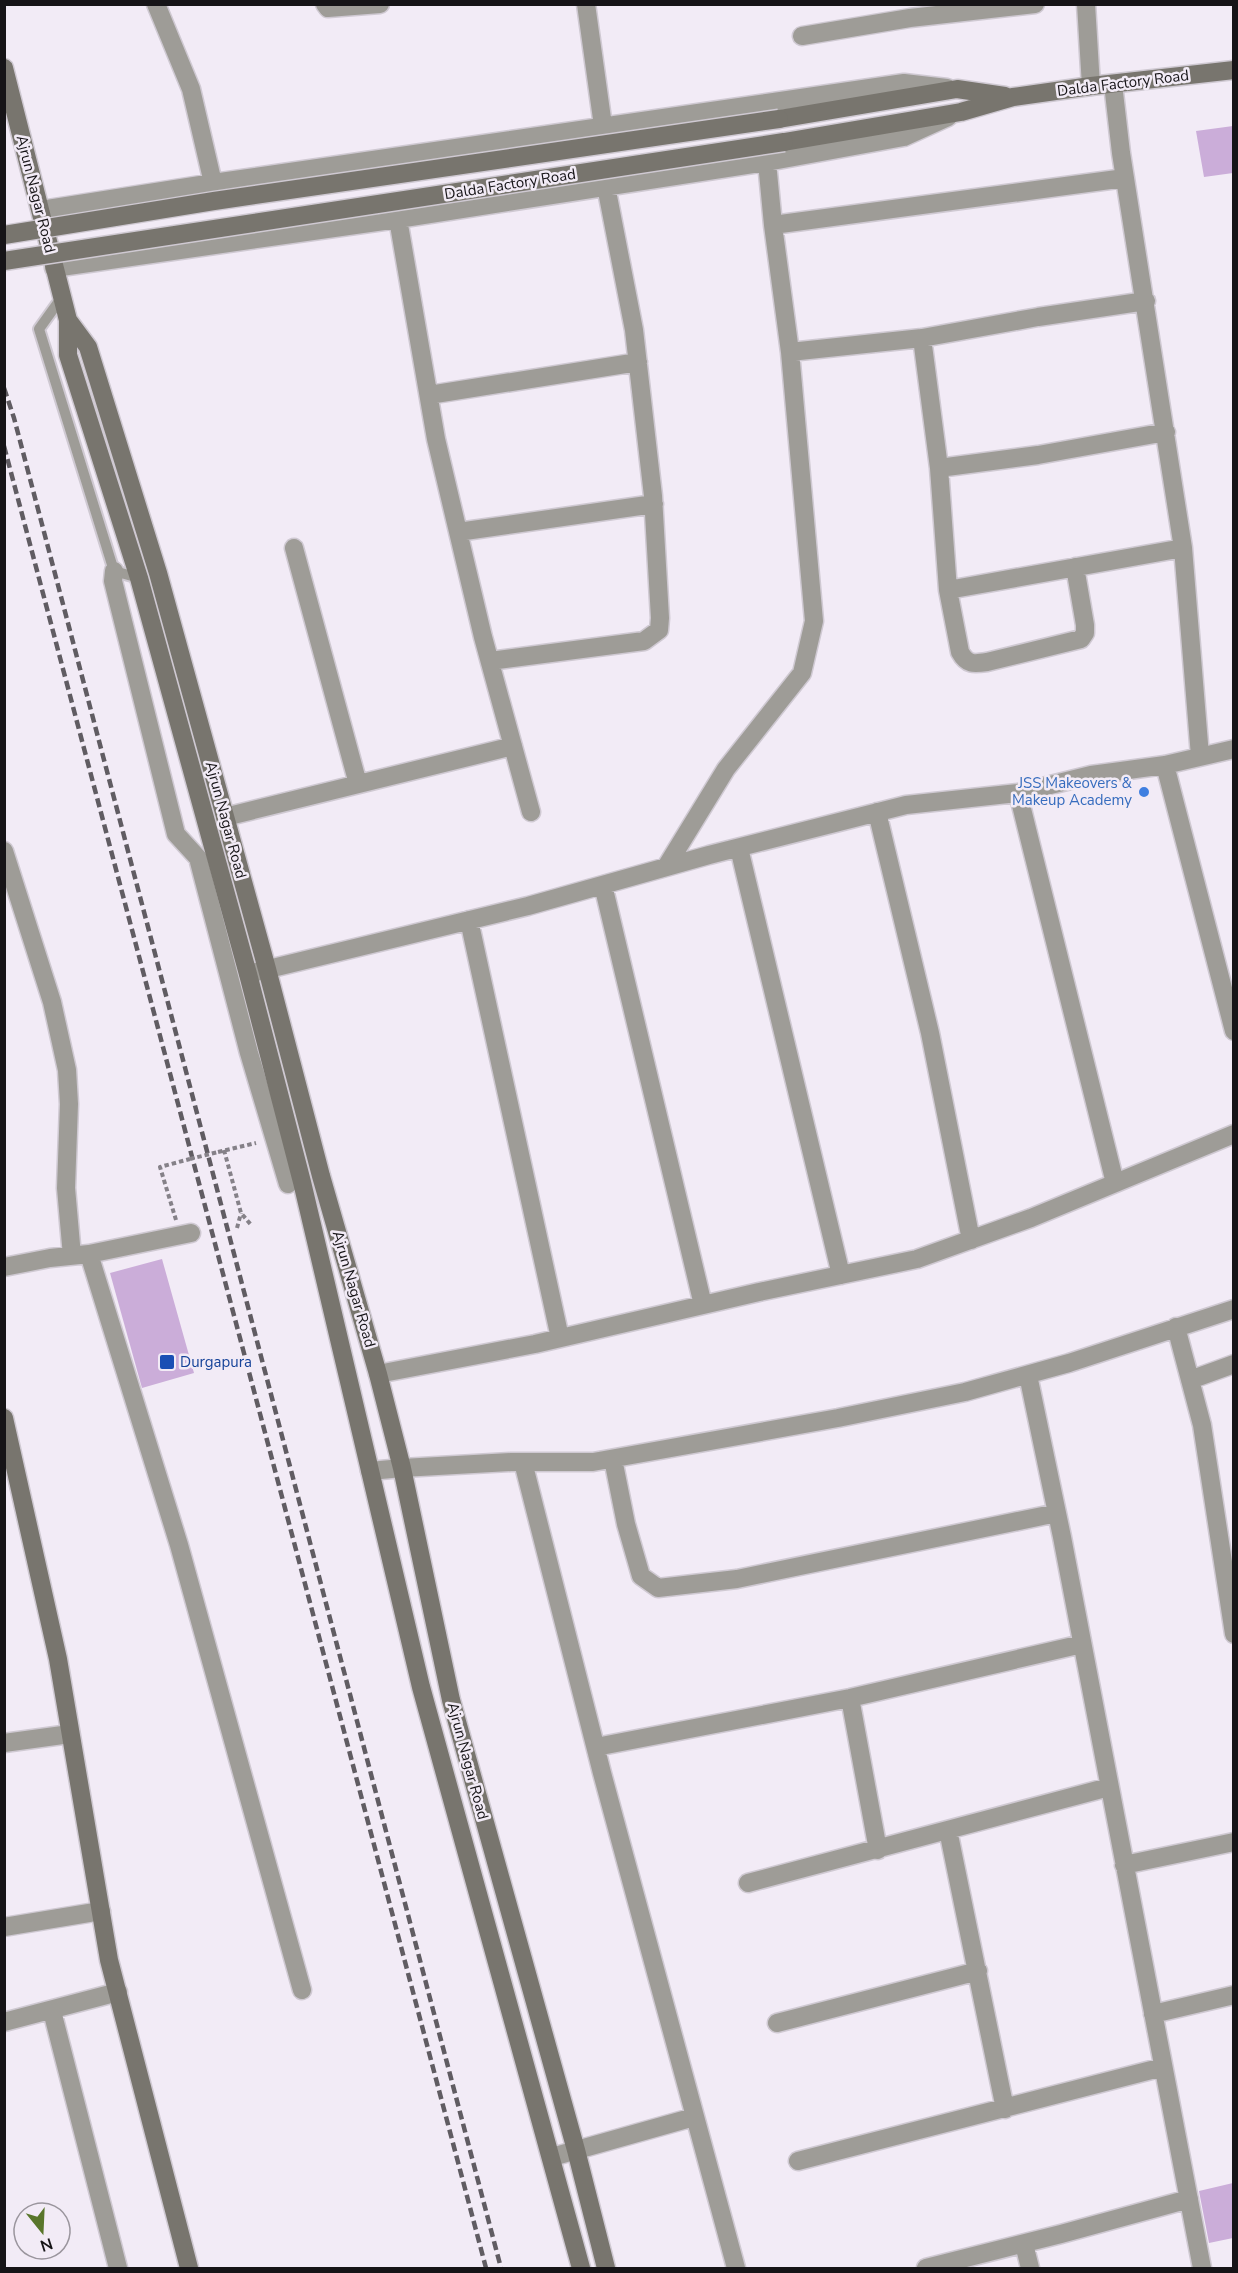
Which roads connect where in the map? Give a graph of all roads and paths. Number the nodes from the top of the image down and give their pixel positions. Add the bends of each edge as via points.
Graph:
1 (156, 4) edge
2 (325, 4) edge
3 (380, 4) edge
4 (586, 4) edge
5 (1035, 4) edge
6 (1086, 4) edge
7 (802, 36) dead end
8 (4, 68) edge
9 (1233, 70) edge
10 (1113, 84) junction
11 (1091, 86) junction
12 (957, 89) junction
13 (1013, 97) junction
14 (961, 112) junction
15 (603, 126) junction
16 (767, 162) junction
17 (1125, 178) junction
18 (213, 183) junction
19 (606, 186) junction
20 (40, 210) junction
21 (398, 219) junction
22 (773, 225) junction
23 (4, 235) edge
24 (4, 261) edge
25 (54, 268) junction
26 (62, 297) junction
27 (1146, 301) junction
28 (68, 320) junction
29 (922, 338) junction
30 (790, 352) junction
31 (638, 362) junction
32 (429, 395) junction
33 (1166, 432) junction
34 (939, 468) junction
35 (654, 504) junction
36 (458, 532) junction
37 (1184, 548) junction
38 (294, 549) dead end
39 (1076, 567) junction
40 (114, 571) junction
41 (139, 578) junction
42 (948, 590) junction
43 (490, 661) junction
44 (513, 746) junction
45 (1233, 749) edge
46 (1200, 756) junction
47 (1165, 765) junction
48 (358, 784) junction
49 (1018, 793) junction
50 (531, 812) dead end
51 (877, 812) junction
52 (225, 817) junction
53 (739, 848) junction
54 (4, 851) edge
55 (666, 867) junction
56 (603, 885) junction
57 (469, 920) junction
58 (267, 969) junction
59 (248, 974) junction
60 (1233, 1031) edge
61 (1233, 1134) edge
62 (251, 1144) dead end
63 (224, 1150) junction
64 (321, 1176) junction
65 (1115, 1183) junction
66 (241, 1213) junction
67 (252, 1226) dead end
68 (237, 1228) dead end
69 (186, 1234) joint
70 (971, 1240) junction
71 (81, 1255) junction
72 (4, 1268) edge
73 (841, 1275) junction
74 (703, 1305) junction
75 (1233, 1309) edge
76 (1176, 1328) junction
77 (560, 1338) junction
78 (1233, 1364) edge
79 (378, 1374) junction
80 (1028, 1375) junction
81 (1190, 1380) junction
82 (4, 1418) edge
83 (613, 1459) junction
84 (523, 1462) junction
85 (402, 1468) junction
86 (370, 1471) junction
87 (1057, 1513) junction
88 (1233, 1634) edge
89 (1082, 1644) junction
90 (849, 1698) junction
91 (70, 1734) junction
92 (4, 1743) edge
93 (596, 1747) junction
94 (1109, 1787) junction
95 (948, 1830) junction
96 (1233, 1842) edge
97 (878, 1850) junction
98 (1124, 1865) junction
99 (748, 1883) dead end
100 (100, 1911) junction
101 (4, 1927) edge
102 (978, 1971) junction
103 (302, 1990) dead end
104 (118, 1992) junction
105 (1233, 1995) edge
106 (51, 2011) junction
107 (1153, 2014) junction
108 (4, 2022) edge
109 (777, 2023) dead end
110 (1163, 2067) junction
111 (1005, 2109) junction
112 (694, 2117) junction
113 (576, 2150) junction
114 (552, 2157) junction
115 (798, 2161) dead end
116 (1189, 2199) junction
117 (1024, 2244) junction
118 (118, 2268) edge
119 (189, 2268) edge
120 (581, 2268) edge
121 (606, 2268) edge
122 (735, 2268) edge
123 (926, 2268) edge
124 (1030, 2268) edge
125 (1202, 2268) edge

1 - 18 street via 191,89
2 - 3 street via 328,8
4 - 15 street
5 - 7 street via 910,18
6 - 11 street
8 - 20 street, Ajrun Nagar Road
9 - 10 street, Dalda Factory Road
10 - 11 street, Dalda Factory Road
10 - 17 street
11 - 13 street, Dalda Factory Road
12 - 13 street, Dalda Factory Road
12 - 15 street via 904,83
12 - 23 street, Dalda Factory Road, bridge
13 - 14 street, Dalda Factory Road
14 - 16 street via 904,137
14 - 24 street, Dalda Factory Road, bridge
15 - 18 street
16 - 19 street
16 - 22 street
17 - 22 street
17 - 27 street
18 - 20 street
19 - 21 street
19 - 31 street
20 - 25 street, Ajrun Nagar Road
21 - 25 street
21 - 32 street
22 - 30 street
25 - 26 street, Ajrun Nagar Road
26 - 28 street, Ajrun Nagar Road
26 - 40 lane via 39,329
27 - 29 street
27 - 33 street
28 - 41 street, Ajrun Nagar Road via 68,355
28 - 52 street, Ajrun Nagar Road via 88,347 158,573
29 - 30 street
29 - 34 street
30 - 55 street via 814,621 802,673 726,769
31 - 32 street
31 - 35 street
32 - 36 street
33 - 34 street
33 - 37 street
34 - 42 street
35 - 36 street
35 - 43 street via 659,630 644,641
36 - 43 street
37 - 39 street
37 - 46 street
38 - 48 street
39 - 42 street
39 - 42 street via 1084,637 1074,643 987,662 967,662 960,652
40 - 41 lane
40 - 64 street via 113,581 176,834 198,858 283,1186
41 - 59 street, Ajrun Nagar Road
43 - 44 street
44 - 48 street
44 - 50 street
45 - 46 street
46 - 47 street
47 - 49 street via 1091,775
47 - 60 street
48 - 52 street
49 - 51 street via 906,805
49 - 65 street
51 - 53 street
51 - 70 street via 930,1033
52 - 58 street, Ajrun Nagar Road
53 - 55 street
53 - 73 street
54 - 71 street via 52,1002 67,1070 66,1188
55 - 56 street
56 - 57 street
56 - 74 street
57 - 58 street
57 - 77 street
58 - 59 street
58 - 64 street, Ajrun Nagar Road
59 - 86 street, Ajrun Nagar Road
61 - 65 street
62 - 63 path
63 - 66 path
63 - 69 path, bridge via 160,1167
64 - 79 street, Ajrun Nagar Road
65 - 70 street
66 - 67 path
66 - 68 path
69 - 71 street
70 - 73 street via 917,1259
71 - 72 street
71 - 103 street via 179,1545
73 - 74 street
74 - 77 street
75 - 76 street
76 - 80 street
76 - 81 street
77 - 79 street
78 - 81 street
79 - 85 street, Ajrun Nagar Road
80 - 83 street via 965,1392
80 - 87 street
81 - 88 street via 1202,1425
82 - 91 street via 56,1648
83 - 84 street
83 - 87 street via 641,1576 658,1588 737,1579
84 - 85 street
84 - 93 street
85 - 86 street
85 - 113 street, Ajrun Nagar Road via 451,1700
86 - 114 street, Ajrun Nagar Road via 421,1687
87 - 89 street
89 - 90 street
89 - 94 street
90 - 93 street
90 - 97 street
91 - 92 street
91 - 100 street
93 - 112 street
94 - 95 street
94 - 98 street
95 - 97 street
95 - 102 street
96 - 98 street
97 - 99 street
98 - 107 street
100 - 101 street
100 - 104 street
102 - 109 street
102 - 111 street
104 - 106 street
104 - 119 street
105 - 107 street
106 - 108 street
106 - 118 street
107 - 110 street
110 - 111 street
110 - 116 street
111 - 115 street
112 - 113 street
112 - 122 street
113 - 114 street
113 - 121 street, Ajrun Nagar Road
114 - 120 street, Ajrun Nagar Road
116 - 117 street
116 - 125 street
117 - 123 street
117 - 124 street

